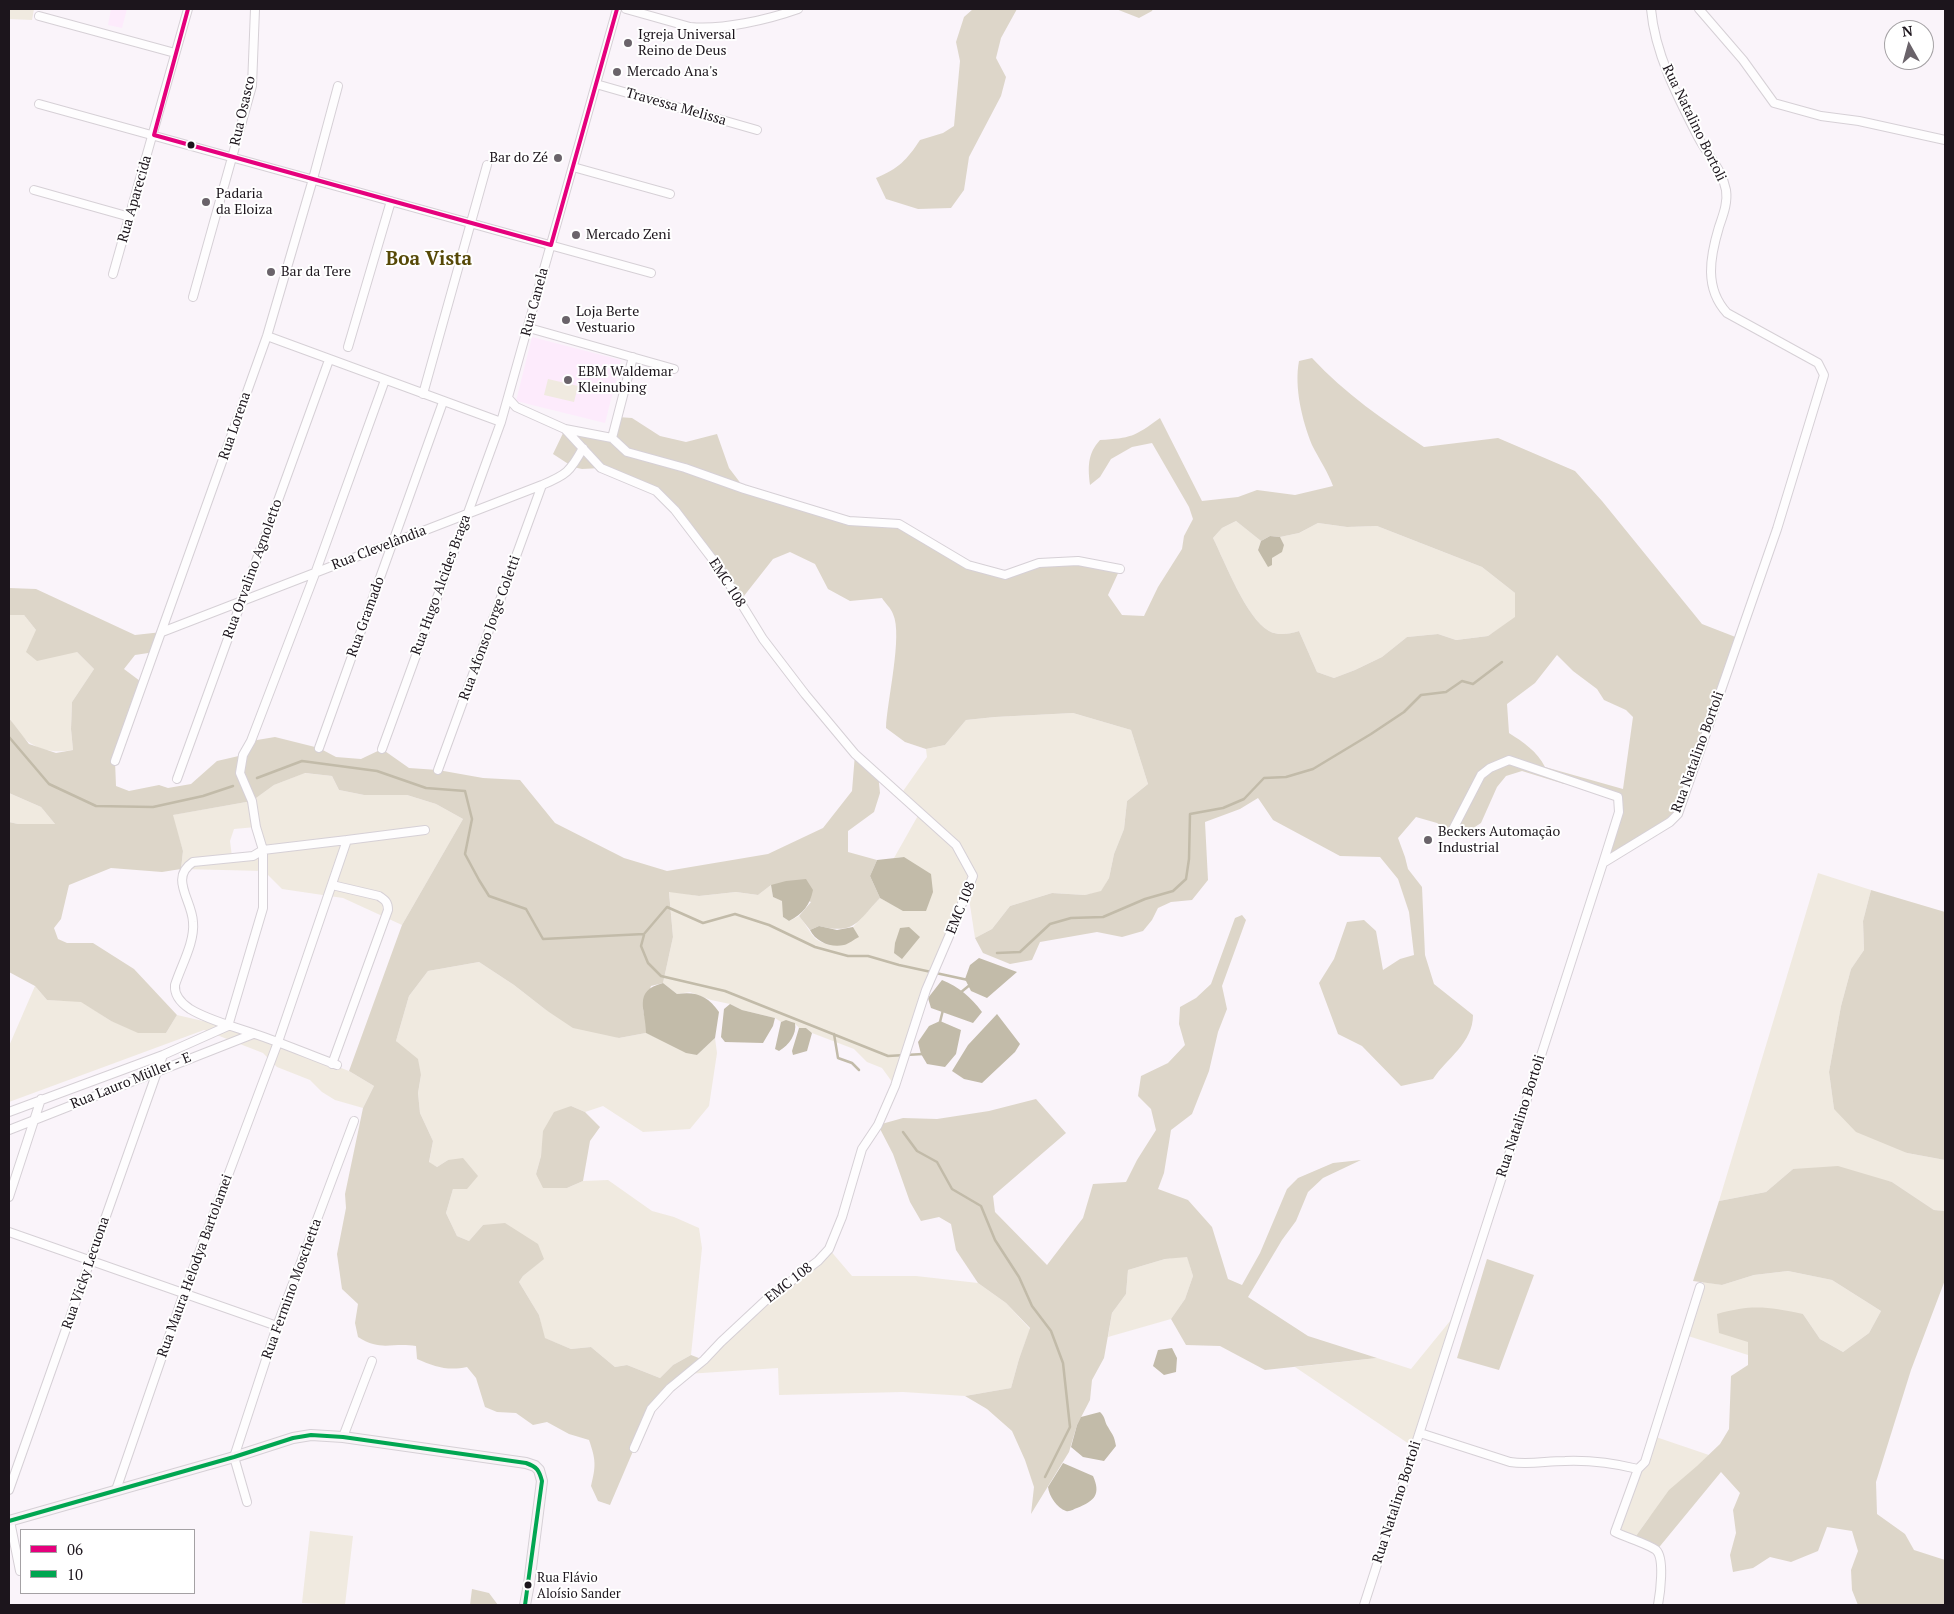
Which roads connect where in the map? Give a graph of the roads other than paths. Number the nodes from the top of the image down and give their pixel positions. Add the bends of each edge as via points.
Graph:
1 (188, 9) edge
2 (255, 9) edge
3 (617, 9) edge
4 (626, 9) edge
5 (795, 9) edge
6 (1652, 9) edge
7 (1698, 9) edge
8 (39, 16) dead end
9 (175, 53) junction
10 (596, 84) junction
11 (338, 86) dead end
12 (40, 104) dead end
13 (757, 130) dead end
14 (154, 135) junction
15 (1945, 140) edge
16 (232, 156) junction
17 (487, 165) dead end
18 (572, 167) junction
19 (314, 179) junction
20 (34, 190) dead end
21 (670, 194) dead end
22 (391, 201) junction
23 (130, 216) junction
24 (470, 223) junction
25 (551, 245) junction
26 (651, 273) dead end
27 (113, 274) dead end
28 (193, 297) dead end
29 (529, 328) junction
30 (267, 336) junction
31 (348, 347) dead end
32 (634, 357) junction
33 (329, 360) junction
34 (674, 369) dead end
35 (385, 380) junction
36 (423, 394) junction
37 (508, 398) junction
38 (443, 402) junction
39 (501, 422) junction
40 (565, 429) junction
41 (612, 438) junction
42 (582, 448) junction
43 (542, 485) junction
44 (467, 514) junction
45 (392, 542) junction
46 (1120, 569) dead end
47 (316, 572) junction
48 (242, 600) junction
49 (162, 632) junction
50 (319, 748) dead end
51 (382, 749) dead end
52 (115, 762) dead end
53 (438, 770) dead end
54 (177, 779) dead end
55 (425, 830) dead end
56 (1451, 833) dead end
57 (347, 840) junction
58 (263, 850) junction
59 (1604, 863) junction
60 (332, 885) junction
61 (228, 1026) junction
62 (254, 1034) junction
63 (278, 1042) junction
64 (163, 1055) junction
65 (157, 1070) junction
66 (41, 1100) junction
67 (9, 1112) edge
68 (33, 1120) junction
69 (354, 1122) dead end
70 (9, 1130) edge
71 (9, 1196) edge
72 (9, 1232) edge
73 (91, 1260) junction
74 (1700, 1287) dead end
75 (184, 1293) junction
76 (278, 1326) junction
77 (372, 1361) dead end
78 (1420, 1433) junction
79 (344, 1437) junction
80 (634, 1448) dead end
81 (234, 1457) junction
82 (1638, 1469) junction
83 (9, 1490) edge
84 (116, 1490) junction
85 (247, 1502) dead end
86 (9, 1521) edge
87 (20, 1571) dead end
88 (524, 1605) edge
89 (1364, 1605) edge
90 (1658, 1605) edge

1 - 9 street, Rua Aparecida
2 - 16 street, Rua Osasco via 252,86
3 - 10 street, Rua Canela
4 - 5 street via 700,28 728,26
6 - 59 street, Rua Natalino Bortoli via 1655,32 1669,77 1699,139 1723,177 1726,206 1715,240 1711,273 1712,290 1718,303 1727,313 1818,363 1824,375 1777,530 1678,814
7 - 15 street via 1743,60 1774,103 1821,116
8 - 9 street
9 - 14 street, Rua Aparecida
10 - 13 street, Travessa Melissa
10 - 18 street, Rua Canela
11 - 19 street, Rua Lorena
12 - 14 street
14 - 16 street
14 - 23 street, Rua Aparecida
16 - 19 street
16 - 28 street, Rua Osasco
17 - 24 street
18 - 21 street
18 - 25 street, Rua Canela
19 - 22 street
19 - 30 street, Rua Lorena
20 - 23 street
22 - 24 street
22 - 31 street
23 - 27 street, Rua Aparecida
24 - 25 street
24 - 36 street
25 - 26 street
25 - 29 street, Rua Canela
29 - 32 street
29 - 37 street, Rua Canela
30 - 33 street
30 - 49 street, Rua Lorena
32 - 34 street
32 - 41 street
33 - 35 street
33 - 48 street, Rua Orvalino Agnoletto
35 - 36 street
35 - 47 street
36 - 38 street
37 - 39 street, Rua Canela
37 - 40 street via 516,408
38 - 39 street
38 - 45 street, Rua Gramado
39 - 44 street, Rua Hugo Alcides Braga
40 - 41 street
40 - 42 street, EMC 108
41 - 46 street via 627,452 849,521 899,524 968,565 1005,575 1039,562 1078,562
42 - 43 street, Rua Clevelândia via 573,467
42 - 80 street, EMC 108 via 601,468 656,491 675,510 720,569 763,639 805,694 855,754 956,845 974,876 926,990 894,1086 878,1125 862,1150 842,1217 828,1249 818,1261 766,1300 670,1388 651,1409
43 - 44 street, Rua Clevelândia
43 - 53 street, Rua Afonso Jorge Coletti
44 - 45 street, Rua Clevelândia
44 - 51 street, Rua Hugo Alcides Braga
45 - 47 street, Rua Clevelândia
45 - 50 street, Rua Gramado
47 - 48 street, Rua Clevelândia
47 - 58 street via 243,755 240,773 252,801
48 - 49 street, Rua Clevelândia
48 - 54 street, Rua Orvalino Agnoletto
49 - 52 street, Rua Lorena
55 - 57 street
56 - 59 street via 1481,775 1509,760 1618,797 1619,812
57 - 58 street
57 - 60 street, Rua Maura Helodya Bartolamei
58 - 61 street via 262,908
58 - 61 street via 253,856 193,862 186,866 182,881 193,922 174,993 190,1009
59 - 78 street, Rua Natalino Bortoli
60 - 63 street, Rua Maura Helodya Bartolamei
60 - 63 street via 379,896 388,905 335,1064
61 - 62 street
61 - 64 street, Rua Lauro Müller - E
62 - 63 street
62 - 65 street, Rua Lauro Müller - E
63 - 75 street, Rua Maura Helodya Bartolamei
64 - 65 street, Rua Vicky Lecuona
64 - 66 street, Rua Lauro Müller - E
65 - 68 street, Rua Lauro Müller - E
65 - 73 street, Rua Vicky Lecuona
66 - 67 street, Rua Lauro Müller - E
66 - 68 street
68 - 70 street, Rua Lauro Müller - E
68 - 71 street
69 - 76 street, Rua Fermino Moschetta
72 - 73 street
73 - 75 street
73 - 83 street, Rua Vicky Lecuona
74 - 82 street via 1645,1462
75 - 76 street
75 - 84 street, Rua Maura Helodya Bartolamei
76 - 81 street, Rua Fermino Moschetta
77 - 79 street
78 - 82 street via 1510,1462 1590,1460
78 - 89 street, Rua Natalino Bortoli
79 - 81 street via 311,1435 294,1438
79 - 88 street via 499,1458 535,1466 542,1482
81 - 84 street
81 - 85 street
82 - 90 street via 1615,1532 1656,1551 1660,1557
84 - 86 street
86 - 87 street

